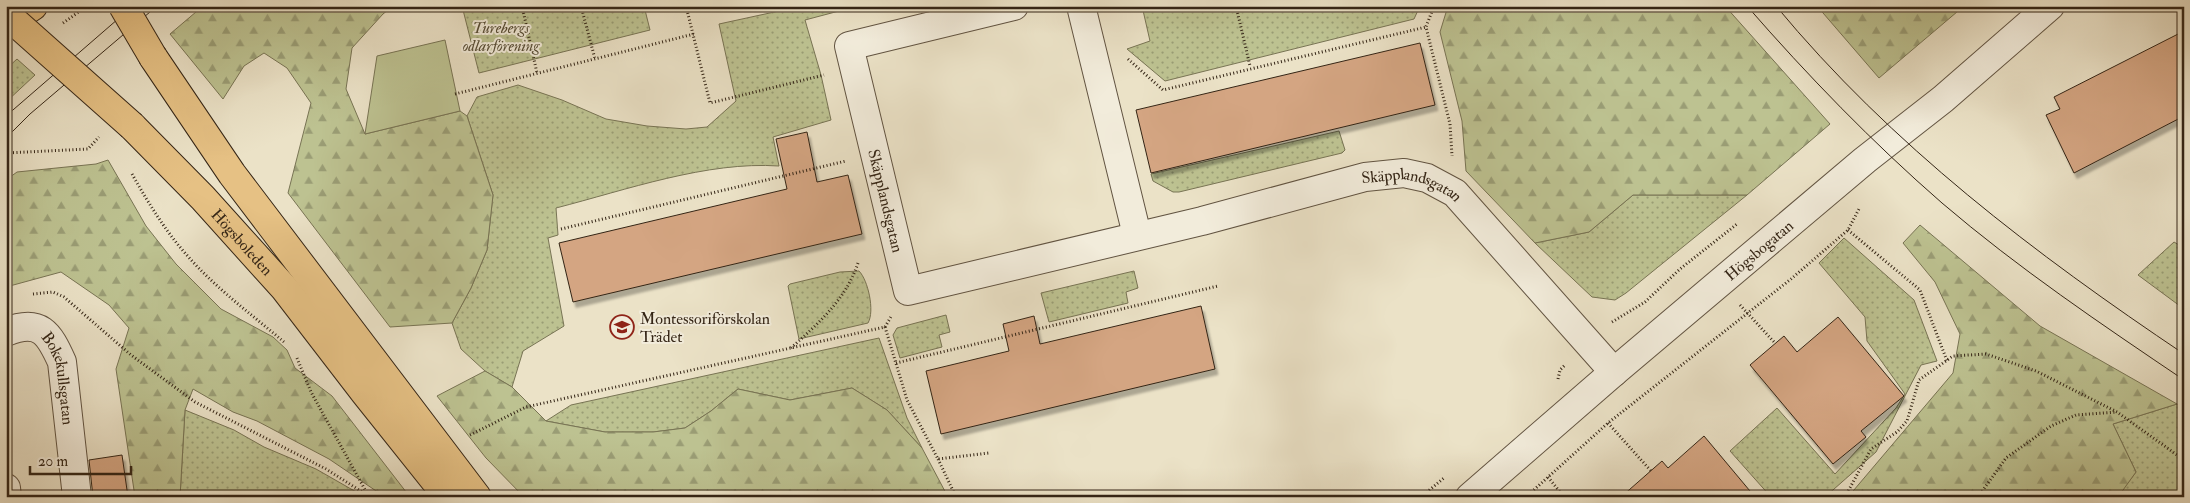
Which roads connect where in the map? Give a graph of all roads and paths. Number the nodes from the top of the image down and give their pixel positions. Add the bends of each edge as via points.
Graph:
1 (33, 6) edge
2 (123, 6) edge
3 (135, 6) edge
4 (522, 6) edge
5 (581, 6) edge
6 (686, 6) edge
7 (1014, 6) edge
8 (1081, 6) edge
9 (1236, 6) edge
10 (1434, 6) edge
11 (2050, 6) edge
12 (6, 14) edge
13 (6, 24) edge
14 (1426, 27) junction
15 (694, 34) junction
16 (153, 57) junction
17 (594, 59) junction
18 (1094, 59) junction
19 (1250, 66) dead end
20 (854, 67) junction
21 (538, 73) junction
22 (455, 94) dead end
23 (104, 131) dead end
24 (6, 153) edge
25 (876, 154) junction
26 (131, 171) dead end
27 (1455, 193) junction
28 (1864, 200) dead end
29 (561, 229) dead end
30 (1848, 230) junction
31 (1137, 235) junction
32 (858, 263) dead end
33 (1218, 286) dead end
34 (908, 291) junction
35 (26, 296) dead end
36 (1748, 313) junction
37 (885, 327) junction
38 (6, 332) edge
39 (286, 343) dead end
40 (1775, 343) dead end
41 (791, 348) junction
42 (293, 350) dead end
43 (1947, 361) junction
44 (896, 363) junction
45 (1614, 372) junction
46 (2117, 412) junction
47 (1608, 424) junction
48 (470, 435) dead end
49 (989, 453) dead end
50 (938, 459) junction
51 (2184, 460) edge
52 (1651, 471) dead end
53 (1548, 478) junction
54 (447, 487) edge
55 (6, 488) edge
56 (369, 496) edge
57 (7, 497) edge
58 (78, 497) edge
59 (477, 497) edge
60 (489, 497) edge
61 (956, 497) edge
62 (1470, 497) edge
63 (1526, 497) edge
64 (1564, 497) edge
65 (1845, 497) edge
66 (1978, 497) edge

1 - 13 main road
2 - 16 main road, Högsboleden, bridge
3 - 16 main road, Högsboleden, bridge
4 - 21 path
5 - 17 path
6 - 15 path
7 - 20 street, Skäpplandsgatan via 849,46
8 - 18 street
9 - 19 path
10 - 14 path
11 - 45 street, Högsbogatan
12 - 54 main road, Högsboleden, bridge via 132,126 203,198 285,289
14 - 18 path via 1163,90 1118,51
14 - 27 path via 1450,124
15 - 17 path
15 - 20 path via 710,102
16 - 54 main road, Högsboleden
17 - 21 path
18 - 31 street
20 - 25 street, Skäpplandsgatan
21 - 22 path
23 - 24 path via 88,149
25 - 29 path
25 - 34 street, Skäpplandsgatan
26 - 39 path via 153,212 184,252 216,285
27 - 31 street, Skäpplandsgatan via 1427,178 1404,173 1365,177
27 - 45 street, Skäpplandsgatan
28 - 30 path
30 - 36 path
30 - 43 path via 1920,290
31 - 34 street, Skäpplandsgatan
32 - 41 path via 843,294
33 - 44 path
34 - 37 path
35 - 56 path via 53,292 64,297 131,355 195,402 326,469
36 - 40 path
36 - 47 path
37 - 41 path
37 - 44 path
38 - 58 street, Bokekullsgatan via 26,326 39,327 49,336 62,362
41 - 48 path via 526,407
42 - 56 path via 311,392
43 - 46 path via 1953,356 1986,354 2036,371
43 - 65 path via 1919,380 1906,421 1897,432 1872,449
44 - 50 path via 907,400
45 - 62 street, Högsbogatan
46 - 51 path
46 - 66 path via 2076,415 2051,426 2006,458
47 - 52 path
47 - 53 path
49 - 50 path
50 - 61 path
53 - 63 path
53 - 64 path
54 - 59 main road, Högsboleden
54 - 60 main road
55 - 57 street

